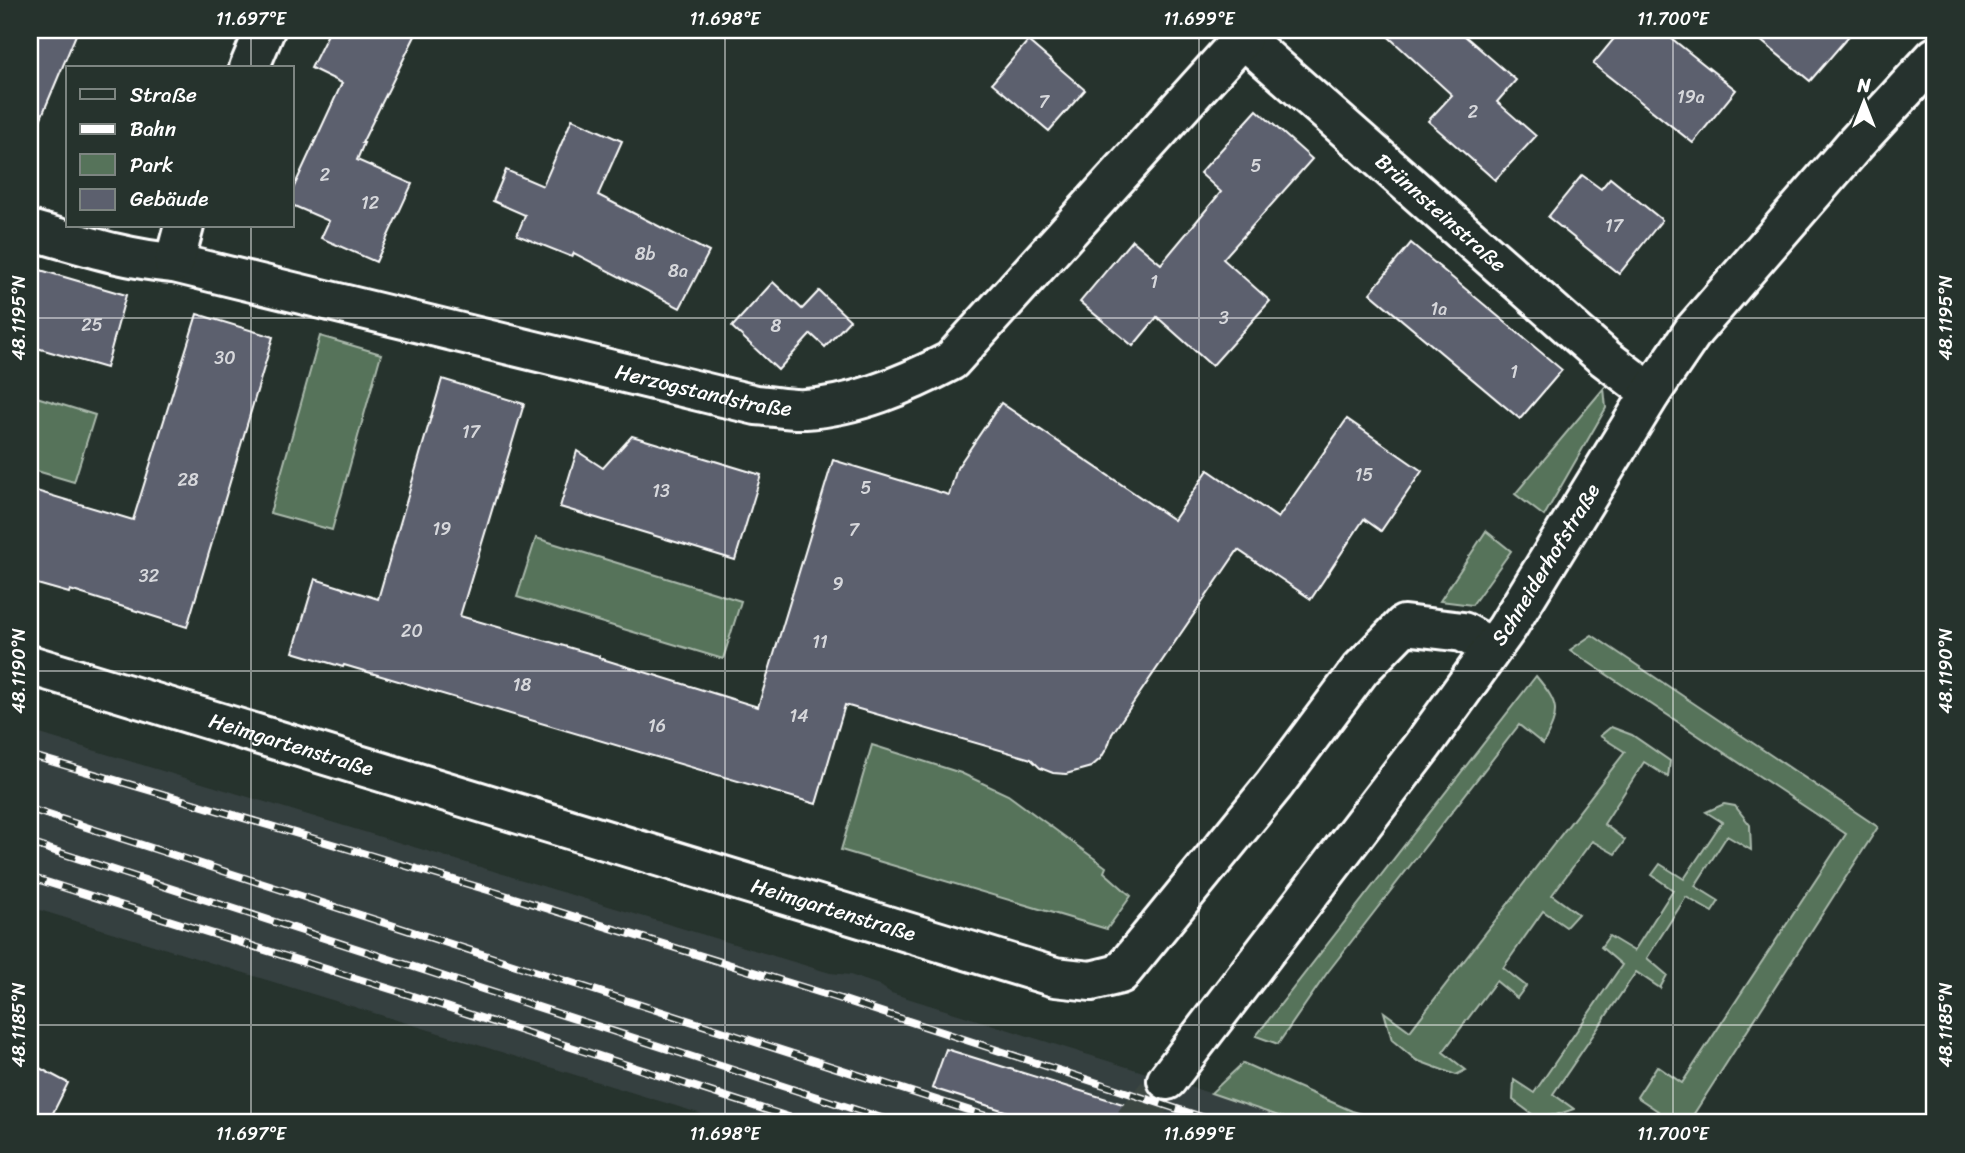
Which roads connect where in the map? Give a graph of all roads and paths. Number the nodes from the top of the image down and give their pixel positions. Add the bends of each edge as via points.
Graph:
1 (265, 30) edge
2 (1238, 34) edge
3 (1935, 57) edge
4 (250, 66) edge
5 (183, 228) edge
6 (30, 230) edge
7 (174, 263) junction
8 (1651, 393) junction
9 (1492, 648) junction
10 (30, 665) edge
11 (1167, 1080) tunnel mouth

1 - 4 street
2 - 7 street, Herzogstandstraße via 951,361 914,380 850,402 804,410 756,405
2 - 8 street, Brünnsteinstraße via 1605,358
3 - 8 street, Schneiderhofstraße via 1694,330
5 - 7 street
6 - 7 street, Herzogstandstraße via 147,261
8 - 9 street, Schneiderhofstraße
9 - 10 street, Heimgartenstraße via 1463,632 1404,625 1360,670 1274,785 1120,974 1091,981 1055,977
9 - 11 street, Schneiderhofstraße

